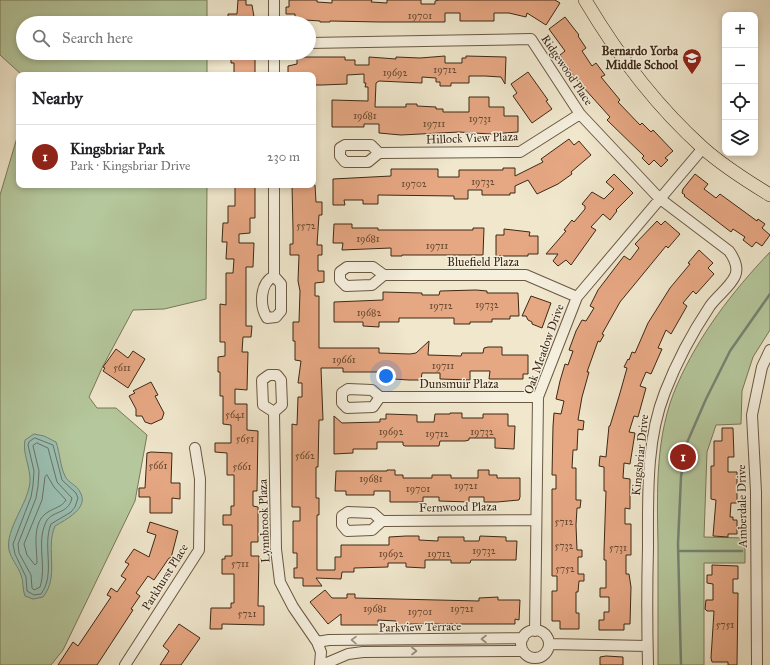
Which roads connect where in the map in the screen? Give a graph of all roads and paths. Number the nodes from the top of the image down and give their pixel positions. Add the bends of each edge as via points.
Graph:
1 (274, 0) edge
2 (585, 0) edge
3 (274, 16) edge
4 (316, 43) edge
5 (274, 60) edge
6 (274, 72) edge
7 (580, 114) junction
8 (703, 148) junction
9 (378, 154) dead end
10 (274, 188) edge
11 (770, 195) edge
12 (659, 198) junction
13 (737, 270) joint
14 (384, 275) dead end
15 (274, 276) dead end
16 (577, 297) junction
17 (770, 350) edge
18 (380, 397) dead end
19 (538, 397) junction
20 (274, 412) dead end
21 (195, 448) dead end
22 (535, 520) junction
23 (382, 521) dead end
24 (535, 630) junction
25 (523, 638) junction
26 (456, 639) junction
27 (390, 640) junction
28 (317, 642) junction
29 (549, 644) junction
30 (647, 646) junction
31 (390, 651) junction
32 (457, 651) junction
33 (523, 651) junction
34 (535, 662) edge
35 (125, 665) edge
36 (321, 665) edge
37 (648, 665) edge
38 (757, 665) edge

1 - 3 street
2 - 8 main road via 603,31 644,88
4 - 7 street, Ridgewood Place via 531,39
5 - 6 street
7 - 9 street, Hillock View Plaza via 520,152
7 - 12 street, Ridgewood Place
8 - 11 main road via 742,178
8 - 12 street, Oak Meadow Drive
10 - 15 street
12 - 13 street, Ridgewood Place via 729,251 735,259
12 - 16 street, Oak Meadow Drive
13 - 30 street, Kingsbriar Drive via 694,330 658,410 648,490
14 - 16 street, Bluefield Plaza via 526,275
16 - 19 street, Oak Meadow Drive
17 - 38 street, Amberdale Drive via 762,367 752,415 756,492
18 - 19 street, Dunsmuir Plaza
19 - 22 street, Oak Meadow Drive
20 - 28 street, Lynnbrook Plaza via 276,549 280,582
21 - 35 street, Parkhurst Place via 200,480 199,550
22 - 23 street, Fernwood Plaza
22 - 24 street, Oak Meadow Drive
24 - 25 street
24 - 29 street via 544,634
25 -> 26 street, Parkview Terrace
25 - 33 street
26 - 27 street, Parkview Terrace
26 - 32 street
27 -> 28 street, Parkview Terrace
27 - 31 street
28 - 36 street, Lynnbrook Plaza via 321,652
29 - 30 street
29 - 34 street via 545,654
30 - 37 street, Kingsbriar Drive
31 -> 32 street, Parkview Terrace
31 - 36 street, Parkview Terrace via 348,654
32 - 33 street, Parkview Terrace
33 - 34 street

